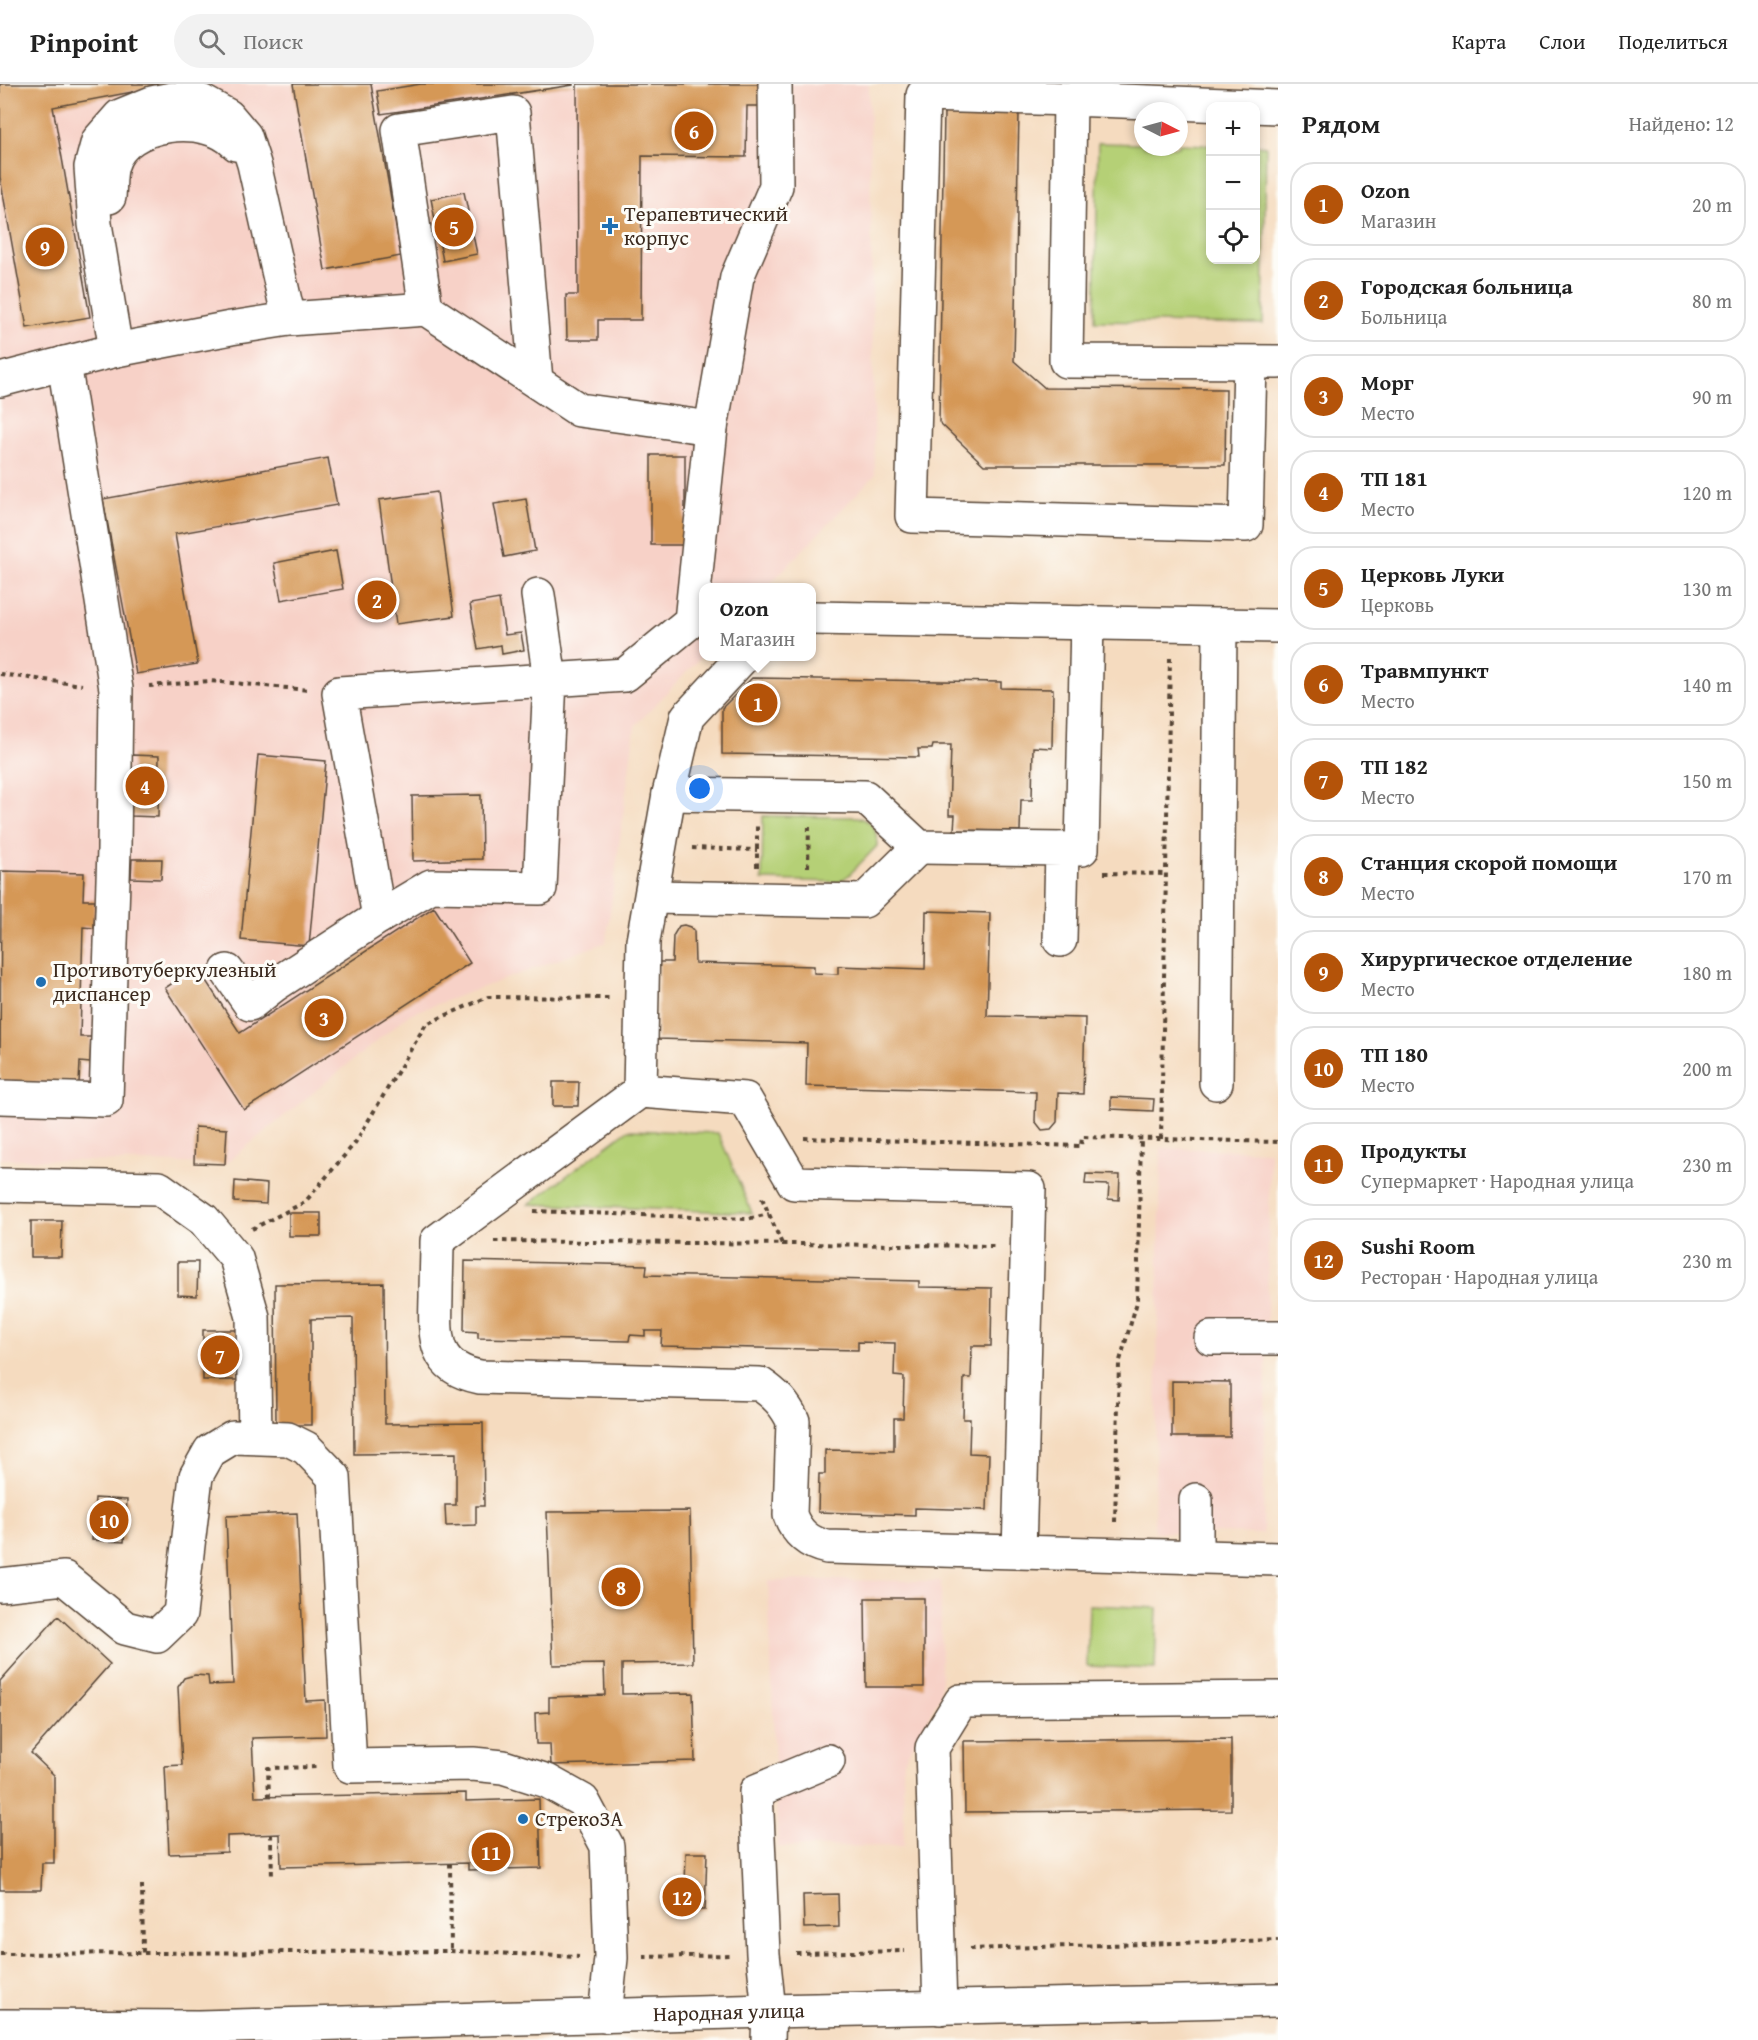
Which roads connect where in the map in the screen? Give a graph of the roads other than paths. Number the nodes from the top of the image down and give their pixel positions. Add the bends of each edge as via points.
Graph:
1 (768, 95) edge
2 (1070, 99) junction
3 (1278, 107) edge
4 (426, 309) junction
5 (289, 319) junction
6 (116, 350) junction
7 (1264, 362) edge
8 (64, 363) junction
9 (0, 380) edge
10 (536, 381) junction
11 (711, 428) junction
12 (538, 595) dead end
13 (816, 618) edge
14 (1087, 622) junction
15 (1220, 625) junction
16 (1278, 626) edge
17 (740, 661) edge
18 (550, 680) junction
19 (669, 794) junction
20 (919, 846) junction
21 (1062, 849) junction
22 (652, 897) junction
23 (379, 917) junction
24 (1060, 940) dead end
25 (227, 971) dead end
26 (1216, 1083) dead end
27 (640, 1090) junction
28 (0, 1097) edge
29 (0, 1185) edge
30 (1211, 1338) dead end
31 (1278, 1338) edge
32 (255, 1437) junction
33 (1196, 1500) dead end
34 (1019, 1552) junction
35 (1196, 1557) junction
36 (1278, 1559) edge
37 (0, 1585) edge
38 (1278, 1698) edge
39 (828, 1761) dead end
40 (1278, 2000) edge
41 (940, 2007) junction
42 (605, 2016) junction
43 (769, 2025) edge
44 (0, 2026) edge
45 (198, 2034) edge

1 - 11 street via 776,136 776,186 737,277
2 - 3 street
2 - 7 street via 1066,361
2 - 7 street via 923,95 912,516 1246,525
4 - 5 street
4 - 10 street
4 - 10 street via 399,130 513,113
5 - 6 street
5 - 6 street via 245,136 228,116 201,101 172,99 120,117 98,141 91,167 95,224
6 - 8 street
8 - 9 street
8 - 28 street via 116,689 106,1100
10 - 11 street via 579,410
11 - 18 street via 691,621 625,675
12 - 18 street
13 - 14 street
14 - 15 street
14 - 21 street via 1082,849
15 - 16 street
15 - 26 street
17 - 19 street via 687,717
18 - 23 street via 540,888 431,886
18 - 23 street via 339,693
19 - 20 street via 865,797
19 - 22 street
20 - 21 street
20 - 22 street via 864,901
21 - 24 street
22 - 27 street via 643,941
23 - 25 street via 250,1004
27 - 34 street via 745,1099 794,1183 1029,1189
27 - 34 street via 438,1240 435,1334 443,1356 459,1371 480,1377 759,1384 779,1399 793,1421 790,1515 808,1540 827,1547
29 - 32 street via 159,1188 204,1220 236,1258 253,1317
30 - 31 street
32 - 37 street via 233,1437 210,1450 196,1476 180,1614 157,1636 125,1628 64,1578
32 - 42 street via 288,1439 306,1448 334,1477 350,1766 503,1767 547,1781 583,1801 606,1846 611,1958
33 - 35 street
34 - 35 street
35 - 36 street
38 - 41 street via 960,1701 932,1748
39 - 43 street via 756,1791
40 - 41 street, Народная улица
41 - 43 street, Народная улица
42 - 43 street, Народная улица
42 - 45 street, Народная улица
44 - 45 street, Народная улица

